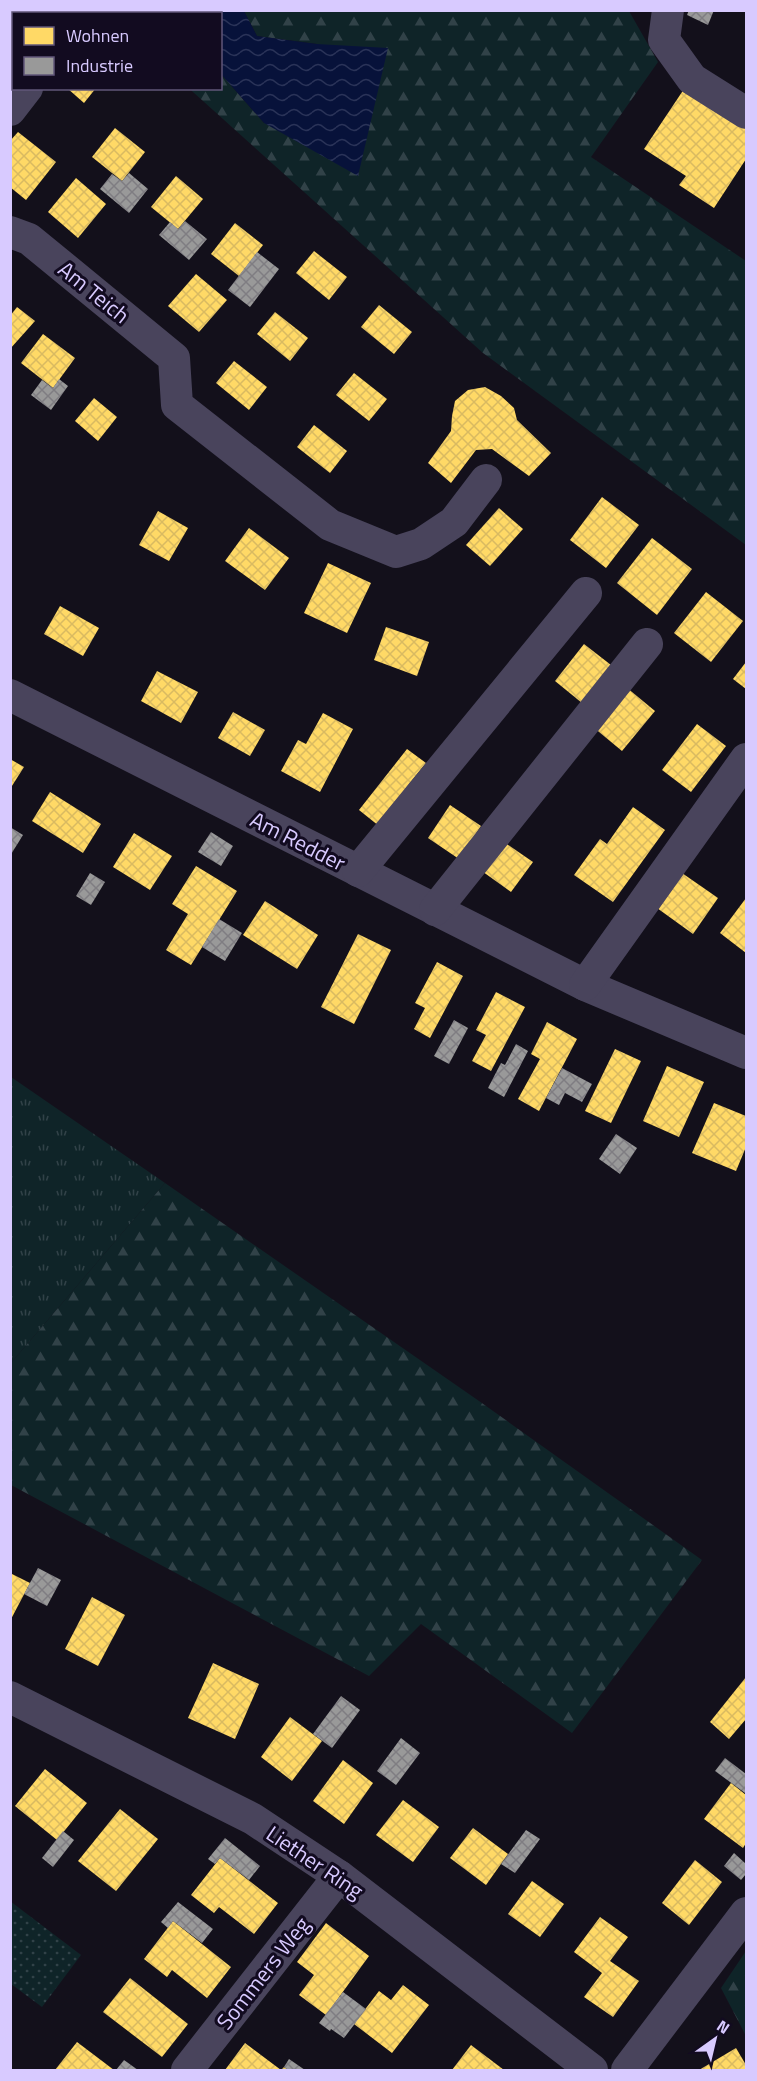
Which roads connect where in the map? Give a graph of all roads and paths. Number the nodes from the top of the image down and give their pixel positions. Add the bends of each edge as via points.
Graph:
1 (668, 10) edge
2 (25, 90) edge
3 (10, 110) edge
4 (747, 113) edge
5 (10, 232) edge
6 (486, 480) dead end
7 (586, 593) dead end
8 (647, 644) dead end
9 (10, 695) edge
10 (747, 759) edge
11 (358, 871) junction
12 (435, 910) junction
13 (585, 985) junction
14 (747, 1053) edge
15 (10, 1697) edge
16 (339, 1876) junction
17 (747, 1913) edge
18 (188, 2070) edge
19 (592, 2070) edge
20 (627, 2070) edge

1 - 4 street via 664,40 692,79
2 - 3 street
5 - 6 street, Am Teich via 29,239 174,358 177,405 330,525 396,552 421,544 454,522
7 - 11 street
8 - 12 street
9 - 11 street, Am Redder
10 - 13 street
11 - 12 street, Am Redder
12 - 13 street, Am Redder
13 - 14 street, Am Redder
15 - 16 street, Liether Ring via 253,1819
16 - 18 street, Sommers Weg
16 - 19 street, Liether Ring
17 - 20 street

